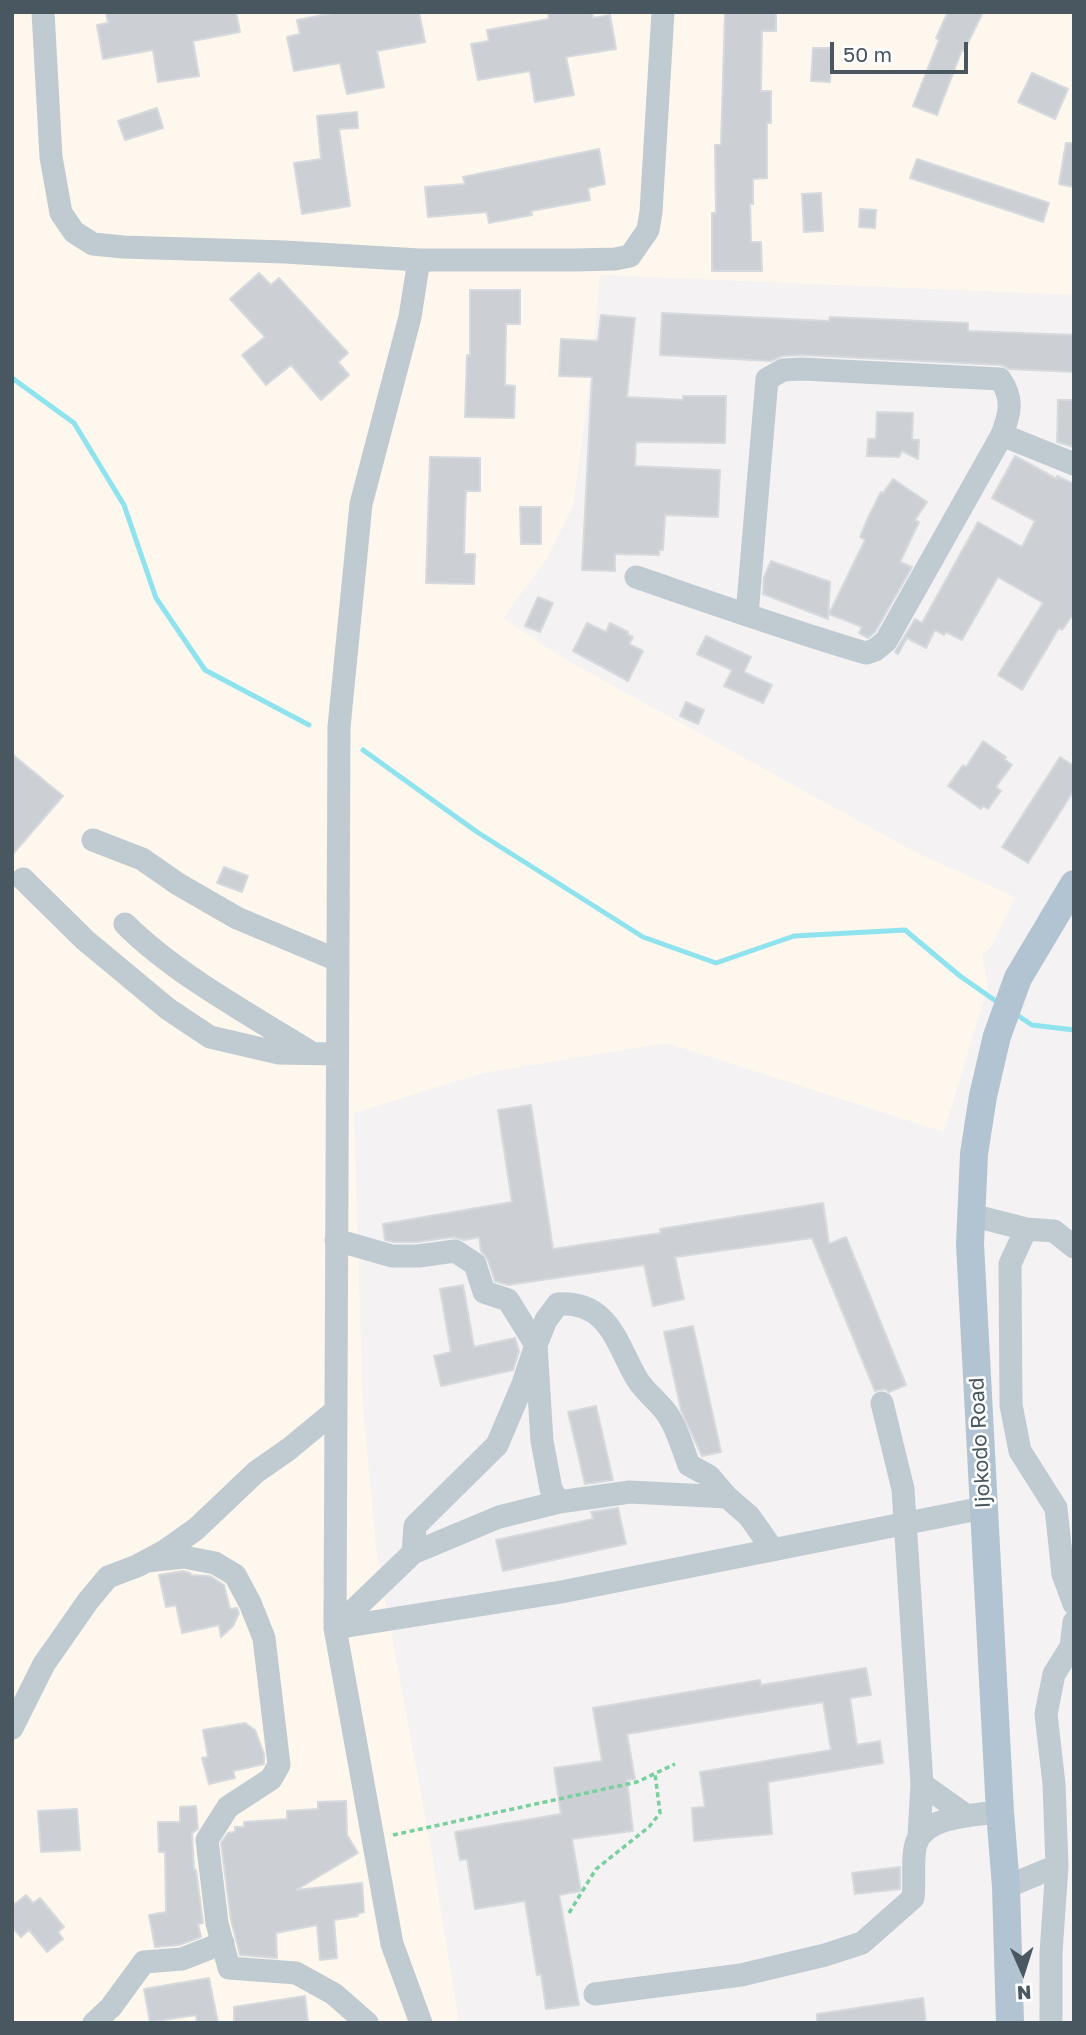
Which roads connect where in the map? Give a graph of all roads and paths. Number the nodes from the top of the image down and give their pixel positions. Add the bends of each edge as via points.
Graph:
1 (43, 12) edge
2 (663, 12) edge
3 (419, 260) junction
4 (1002, 435) junction
5 (1074, 464) edge
6 (636, 577) dead end
7 (747, 615) junction
8 (93, 840) dead end
9 (23, 879) dead end
10 (1074, 884) edge
11 (125, 924) dead end
12 (337, 960) junction
13 (312, 1054) junction
14 (337, 1054) junction
15 (971, 1215) junction
16 (1026, 1229) junction
17 (336, 1240) junction
18 (1074, 1247) edge
19 (536, 1345) junction
20 (882, 1403) dead end
21 (335, 1411) junction
22 (727, 1497) junction
23 (559, 1502) junction
24 (1065, 1503) edge
25 (983, 1508) junction
26 (906, 1523) junction
27 (1074, 1525) edge
28 (773, 1550) junction
29 (413, 1553) junction
30 (147, 1561) junction
31 (1074, 1604) edge
32 (1074, 1622) edge
33 (334, 1628) junction
34 (12, 1728) edge
35 (675, 1764) dead end
36 (655, 1774) junction
37 (922, 1784) junction
38 (1000, 1812) junction
39 (967, 1816) junction
40 (919, 1835) junction
41 (373, 1839) junction
42 (1057, 1866) junction
43 (1006, 1887) junction
44 (569, 1913) dead end
45 (222, 1943) junction
46 (595, 1994) dead end
47 (94, 2023) edge
48 (367, 2023) edge
49 (421, 2023) edge
50 (1010, 2023) edge
51 (1051, 2023) edge

1 - 3 street via 51,157 61,213 74,232 93,244 123,247
2 - 3 street via 651,212 648,230 630,256
3 - 12 street via 410,317 361,504 339,727
4 - 5 street
4 - 7 street via 886,641 875,650 866,653
4 - 7 street via 1009,392 1000,379 802,369 783,370 767,379
6 - 7 street
8 - 12 street via 142,859 237,918
9 - 13 street via 85,940 168,1009 210,1037 279,1053
10 - 15 main road, Ijokodo Road via 1018,978 997,1036 974,1154
11 - 13 street via 212,991
12 - 14 street
13 - 14 street
14 - 17 street
15 - 16 street
15 - 25 main road, Ijokodo Road
16 - 18 street via 1054,1231
16 - 24 street via 1010,1264 1011,1405 1020,1451
17 - 19 street via 392,1256 455,1251 474,1264 484,1292 508,1300
17 - 21 street
19 - 22 street via 558,1304 591,1309 612,1330 638,1381 667,1413 689,1465 709,1476
19 - 23 street via 542,1441 551,1489
19 - 29 street via 496,1445 415,1526
20 - 26 street via 903,1489
21 - 30 street via 256,1472 196,1528
21 - 33 street
22 - 23 street via 630,1492
22 - 28 street via 749,1516
23 - 29 street via 499,1517
24 - 27 street
24 - 31 street via 1063,1574
25 - 26 street
25 - 38 main road, Ijokodo Road
26 - 28 street
26 - 37 street
28 - 33 street via 561,1592
29 - 33 street
30 - 34 street via 108,1577 88,1601 44,1664
30 - 45 street via 184,1557 215,1563 235,1575 264,1638 279,1765 271,1779 228,1807 207,1840
32 - 42 street via 1071,1647 1054,1674 1046,1714
33 - 41 street
35 - 36 path
36 - 41 path via 637,1783
36 - 44 path via 660,1813 596,1869
37 - 39 street
37 - 40 street
38 - 39 street
38 - 43 main road, Ijokodo Road
39 - 40 street via 933,1824
40 - 46 street via 912,1898 862,1943 741,1975
41 - 49 street via 392,1944
42 - 43 street
42 - 51 street
43 - 50 main road, Ijokodo Road
45 - 47 street via 182,1959 144,1962
45 - 48 street via 229,1968 296,1973 334,1994

